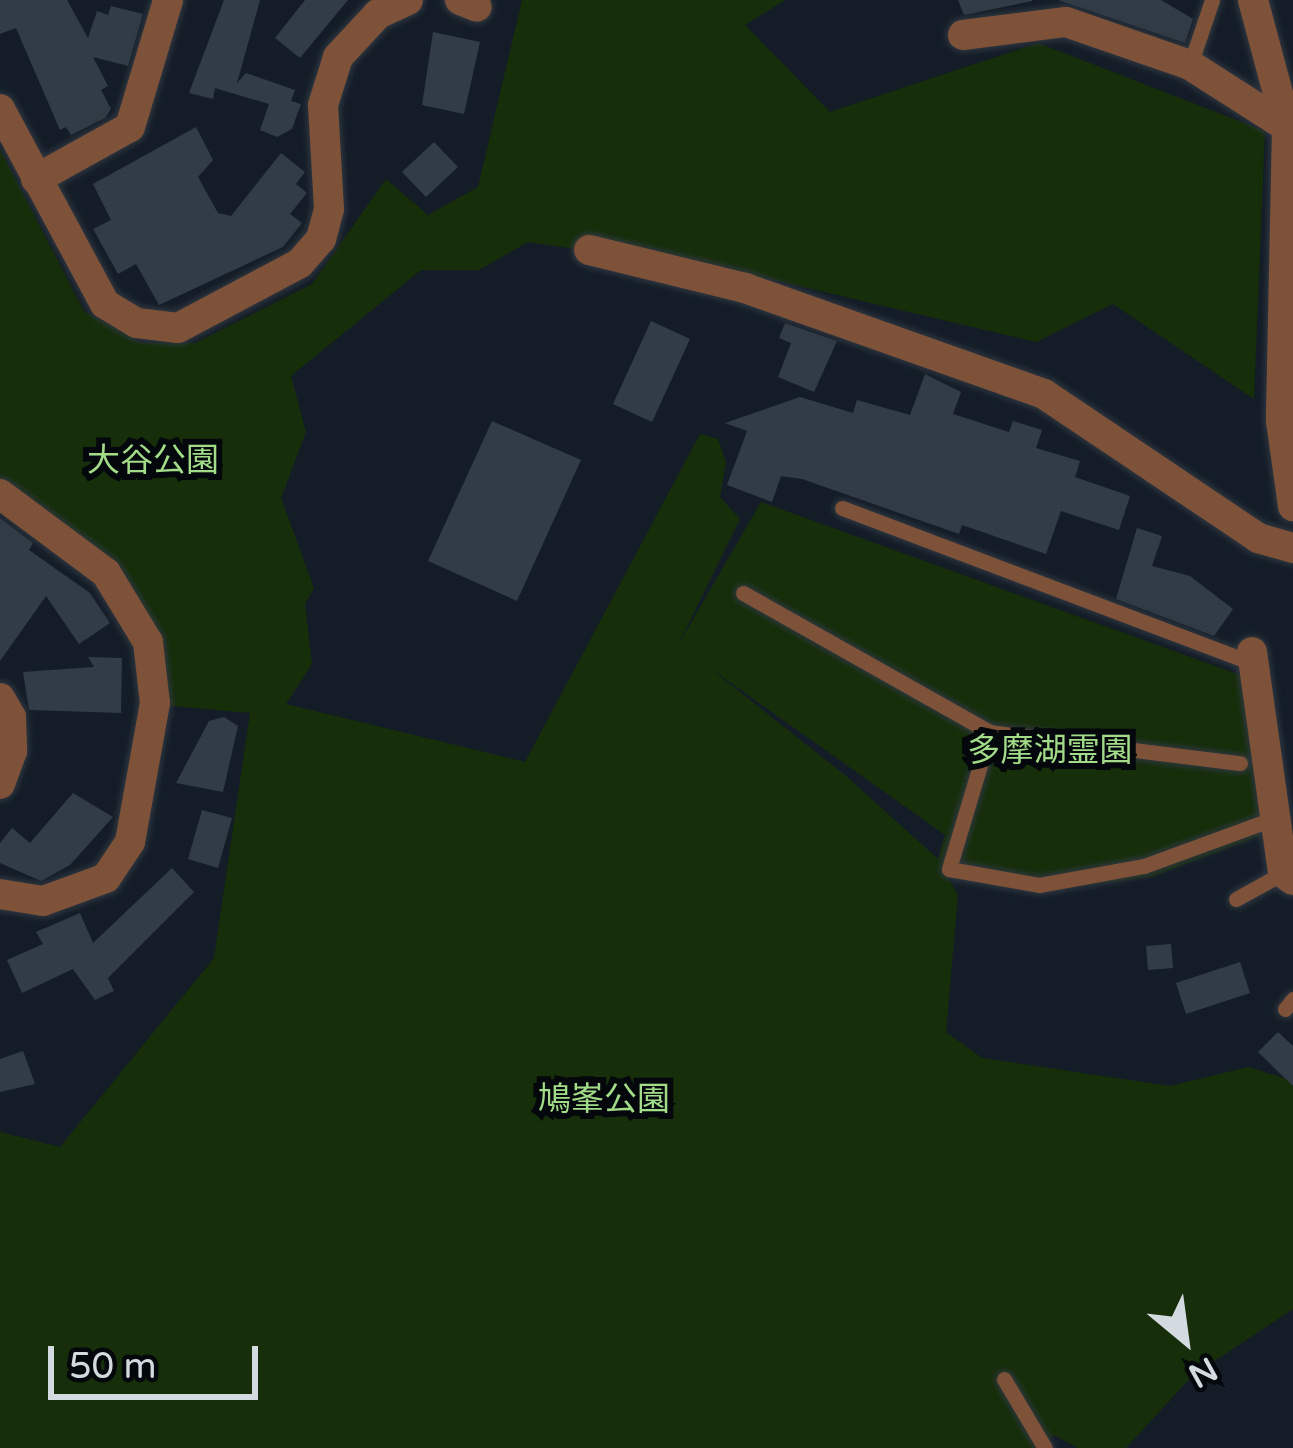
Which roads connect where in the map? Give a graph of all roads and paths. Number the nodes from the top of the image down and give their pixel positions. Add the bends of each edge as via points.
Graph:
1 (168, 0) edge
2 (408, 0) edge
3 (1211, 0) edge
4 (1253, 0) edge
5 (963, 34) dead end
6 (1190, 64) junction
7 (0, 109) edge
8 (1290, 131) edge
9 (36, 179) junction
10 (589, 250) dead end
11 (1290, 260) edge
12 (0, 494) edge
13 (1293, 506) edge
14 (842, 508) dead end
15 (1293, 548) edge
16 (742, 593) dead end
17 (1253, 658) joint
18 (0, 698) edge
19 (990, 732) junction
20 (1240, 764) dead end
21 (0, 784) edge
22 (1275, 818) junction
23 (1288, 876) edge
24 (0, 895) edge
25 (1236, 898) dead end
26 (1004, 1379) dead end
27 (1045, 1448) edge

1 - 9 street via 130,128
2 - 9 street via 378,14 338,57 322,105 329,209 321,238 301,263 178,328 137,323 105,304
3 - 6 lane
4 - 8 street
5 - 6 street via 1066,22
6 - 8 street
7 - 9 street
8 - 11 street
10 - 15 street via 745,288 1044,394 1258,538
11 - 13 street via 1282,421
12 - 24 street via 106,573 148,642 155,703 130,842 106,878 44,901
14 - 17 lane
16 - 19 lane
17 - 22 street
18 - 21 street via 11,717 12,751
19 - 20 lane
19 - 22 lane via 949,869 1039,886 1144,866
22 - 23 street
23 - 25 lane
26 - 27 lane

